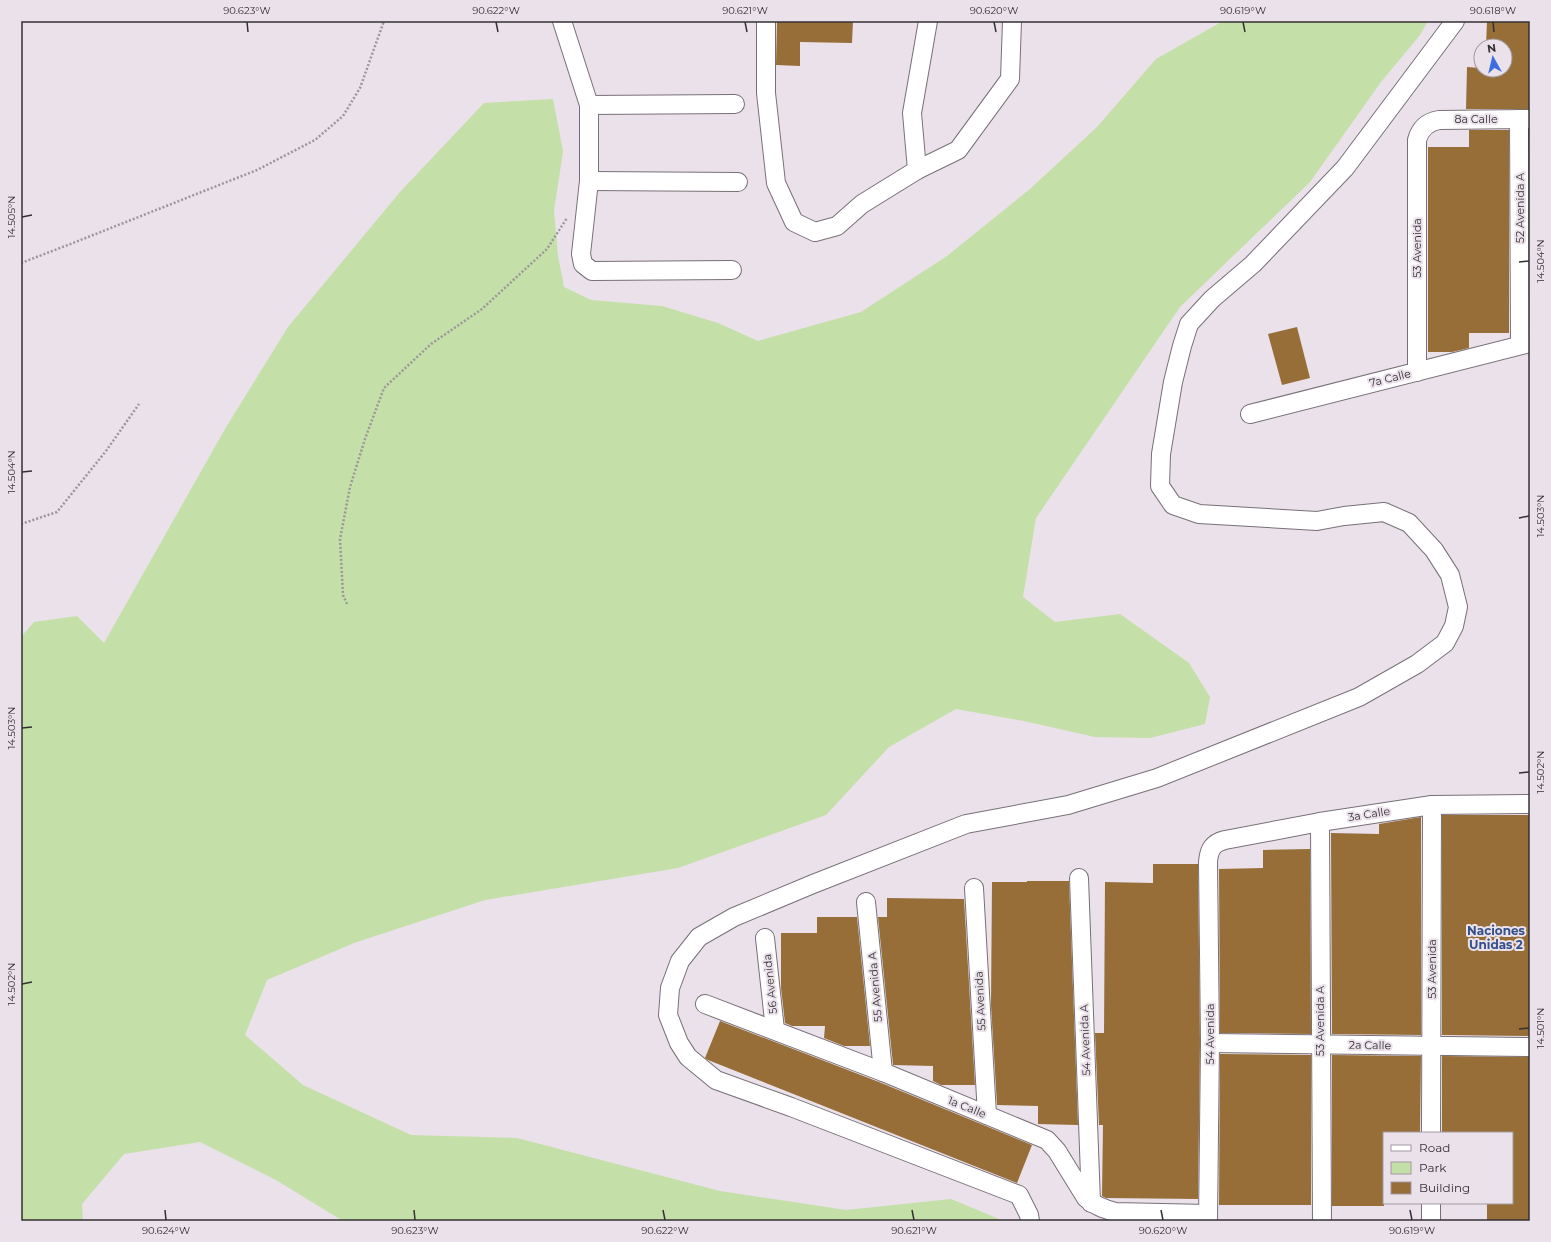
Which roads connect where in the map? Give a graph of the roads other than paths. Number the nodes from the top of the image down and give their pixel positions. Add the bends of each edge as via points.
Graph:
1 (562, 21) edge
2 (766, 21) edge
3 (928, 21) edge
4 (1012, 21) edge
5 (1455, 21) edge
6 (735, 104) dead end
7 (589, 105) junction
8 (1525, 119) edge
9 (1424, 126) joint
10 (918, 170) junction
11 (589, 181) junction
12 (738, 182) dead end
13 (732, 270) dead end
14 (1525, 344) edge
15 (1417, 372) junction
16 (1250, 414) dead end
17 (1530, 804) edge
18 (1432, 805) junction
19 (1320, 822) junction
20 (1212, 847) joint
21 (1079, 878) dead end
22 (974, 888) dead end
23 (866, 902) dead end
24 (765, 938) dead end
25 (705, 1004) dead end
26 (775, 1030) junction
27 (1210, 1043) junction
28 (1320, 1045) junction
29 (1431, 1046) junction
30 (1530, 1046) edge
31 (883, 1072) junction
32 (986, 1115) junction
33 (1431, 1132) edge
34 (1091, 1203) junction
35 (1431, 1204) edge
36 (1208, 1218) edge
37 (1030, 1221) edge
38 (1322, 1221) edge
39 (1431, 1221) edge

1 - 7 street
2 - 10 street via 766,93 776,183 794,222 815,232 837,226 862,204
3 - 10 street via 912,113
4 - 10 street via 1010,79 958,150
5 - 37 street via 1345,168 1253,264 1212,299 1189,324 1173,382 1161,454 1160,486 1173,505 1199,514 1317,521 1384,512 1409,523 1434,550 1450,575 1458,607 1454,626 1445,644 1417,664 1359,697 1157,778 1068,805 966,824 734,917 699,937 680,962 670,988 668,1015 679,1043 688,1056 716,1080 1018,1195
6 - 7 street
7 - 11 street
8 - 9 street, 8a Calle via 1444,119
8 - 14 street, 52 Avenida A
9 - 15 street, 53 Avenida via 1417,140
11 - 12 street
11 - 13 street via 580,254 583,264 592,271
14 - 15 street, 7a Calle
15 - 16 street, 7a Calle
17 - 18 street, 3a Calle
18 - 19 street, 3a Calle
18 - 29 street, 53 Avenida
19 - 20 street, 3a Calle via 1219,841
19 - 28 street, 53 Avenida A
20 - 27 street, 54 Avenida via 1208,862
21 - 34 street, 54 Avenida A
22 - 32 street, 55 Avenida
23 - 31 street, 55 Avenida A
24 - 26 street, 56 Avenida
25 - 26 street, 1a Calle
26 - 31 street, 1a Calle
27 - 28 street, 2a Calle
27 - 36 street, 54 Avenida
28 - 29 street, 2a Calle
28 - 38 street, 53 Avenida A
29 - 30 street, 2a Calle
29 - 33 street, 53 Avenida
31 - 32 street, 1a Calle
32 - 34 street, 1a Calle via 1047,1140
34 - 36 street via 1115,1212
35 - 39 street

